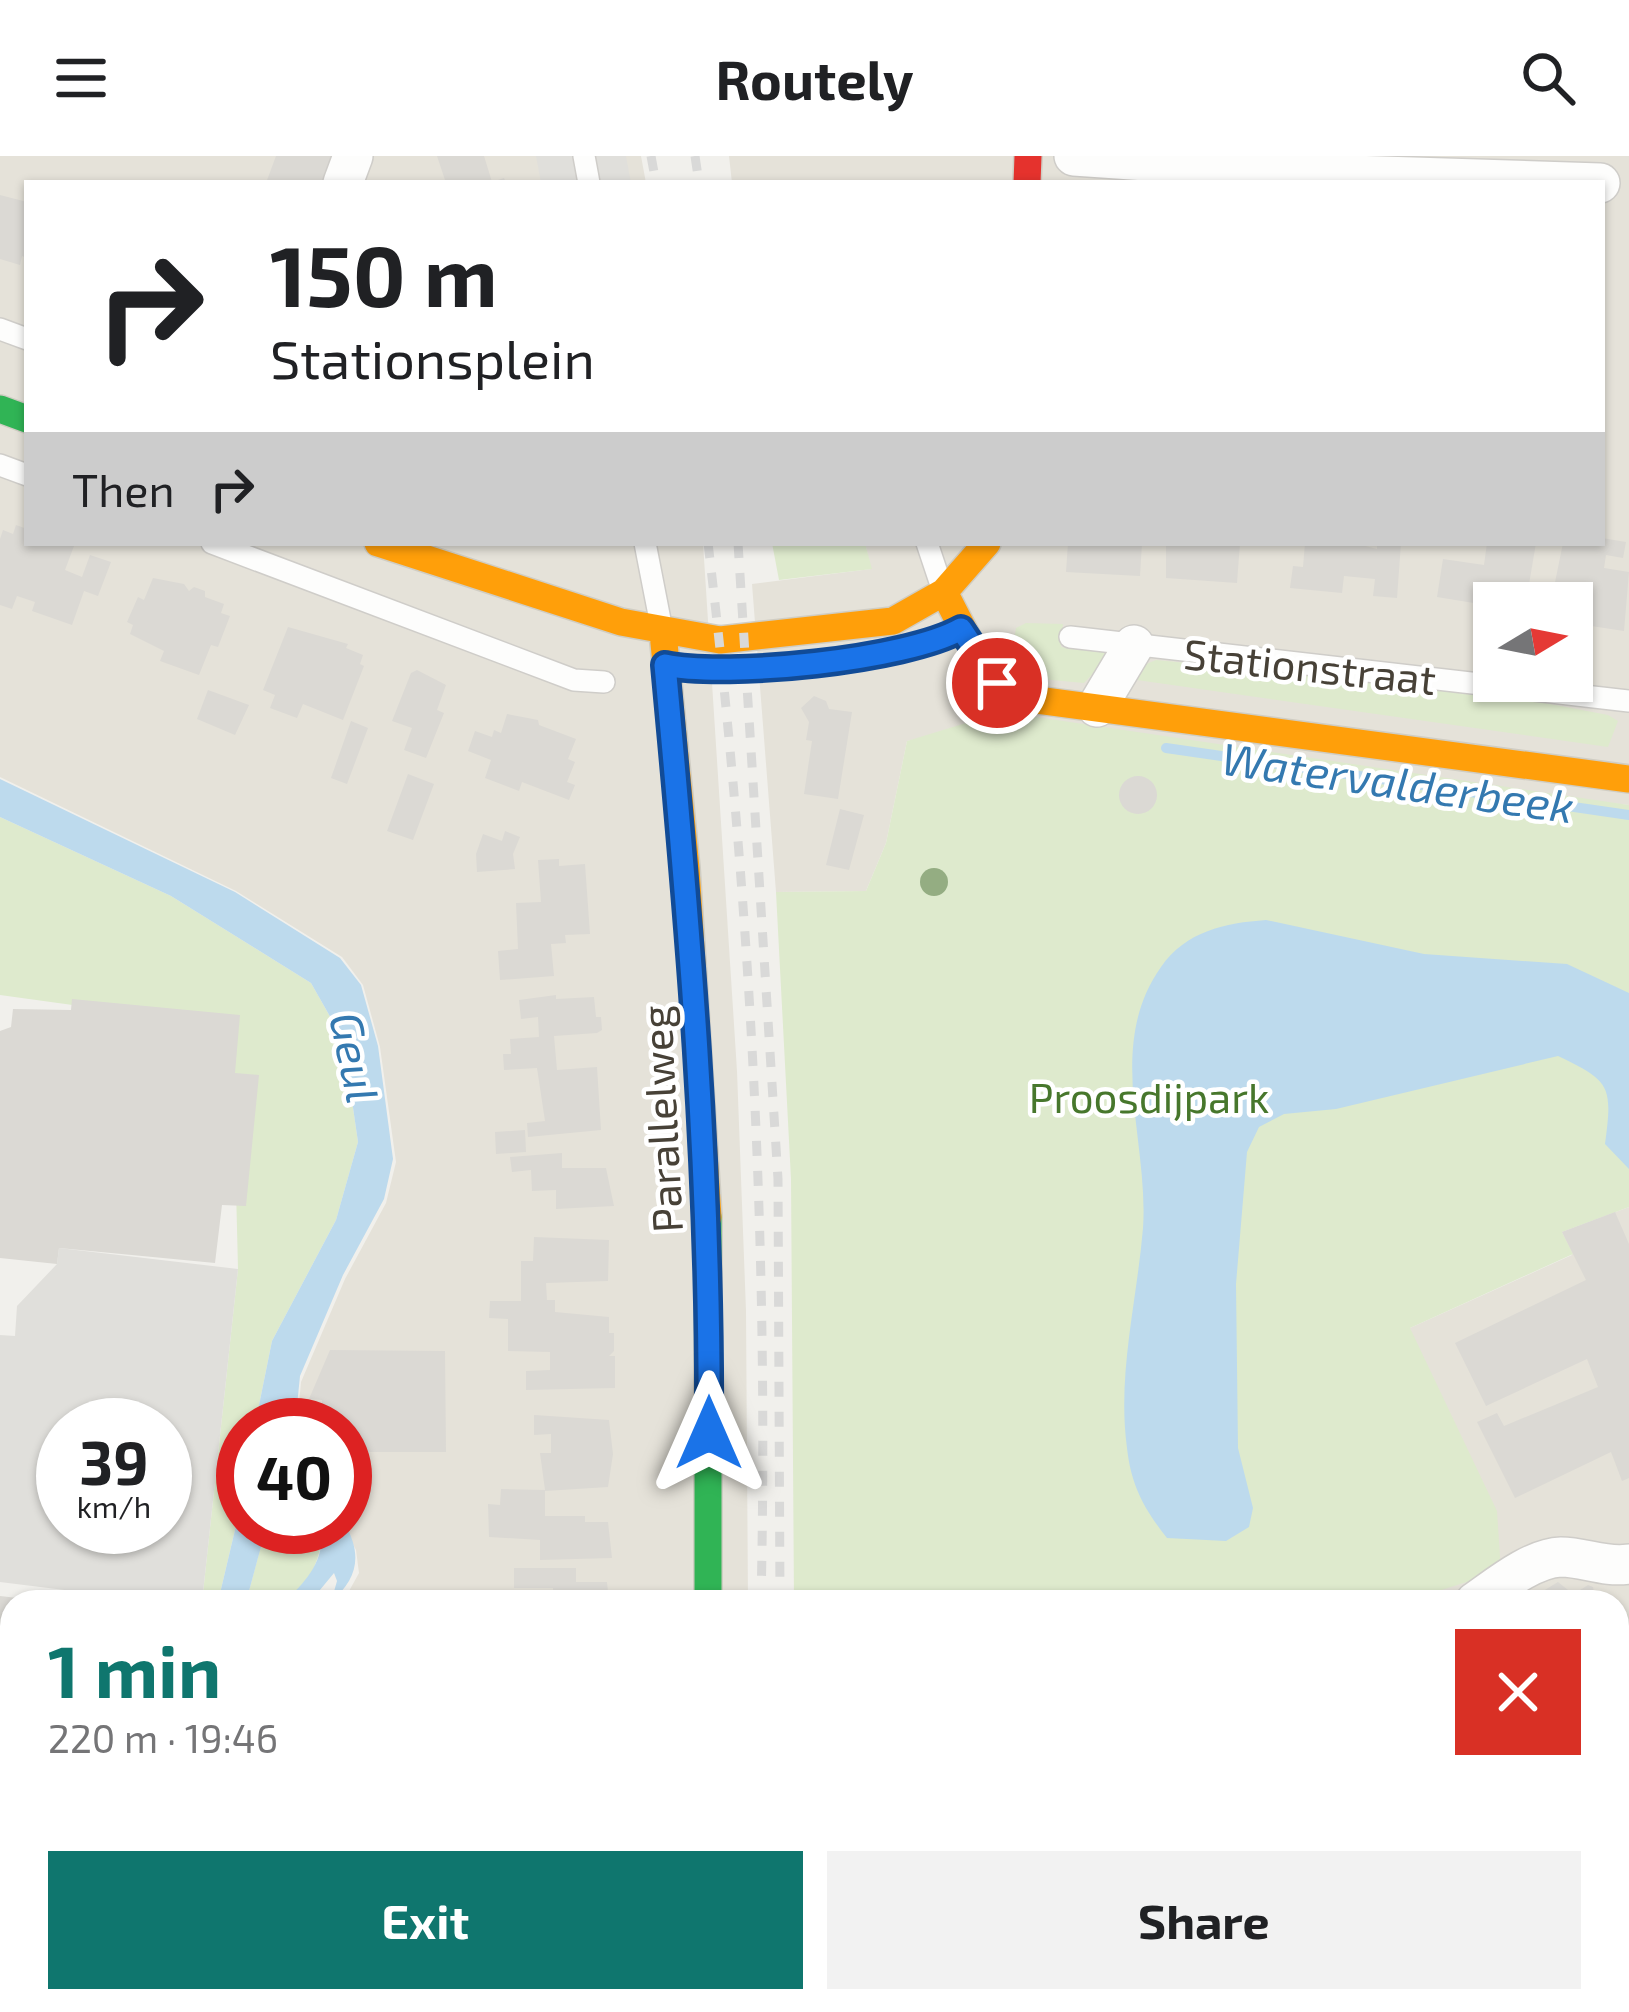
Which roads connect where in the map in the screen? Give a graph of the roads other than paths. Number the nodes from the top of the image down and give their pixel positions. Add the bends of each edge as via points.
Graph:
1 (1074, 156) edge
2 (1351, 165) edge
3 (1559, 180) edge
4 (226, 546) edge
5 (386, 546) edge
6 (646, 546) edge
7 (997, 550) edge
8 (929, 551) edge
9 (473, 577) junction
10 (944, 592) junction
11 (989, 599) dead end
12 (961, 629) junction
13 (662, 633) junction
14 (1070, 637) dead end
15 (934, 642) dead end
16 (598, 645) dead end
17 (1134, 645) junction
18 (631, 656) dead end
19 (665, 665) junction
20 (700, 670) dead end
21 (604, 682) dead end
22 (1629, 701) edge
23 (1097, 706) junction
24 (1629, 779) edge
25 (1629, 1564) edge
26 (708, 1590) edge
27 (1492, 1590) edge

1 - 2 street
2 - 3 street
4 - 21 lane via 574,680
5 - 9 street
6 - 13 lane
7 - 10 street
8 - 10 lane
9 - 13 street
9 - 16 street
10 - 12 street, Stationstraat
10 - 13 street via 869,626 745,640
11 - 12 street
12 - 15 street
12 - 23 street, Stationstraat via 1012,695
13 - 19 street, Parallelweg
14 - 17 lane, Stationstraat
17 - 22 lane, Stationstraat
17 - 23 street, Stationstraat
18 - 19 street
19 - 20 street
19 - 26 street, Parallelweg via 708,1216
23 - 24 street, Stationstraat
25 - 27 street via 1557,1557

